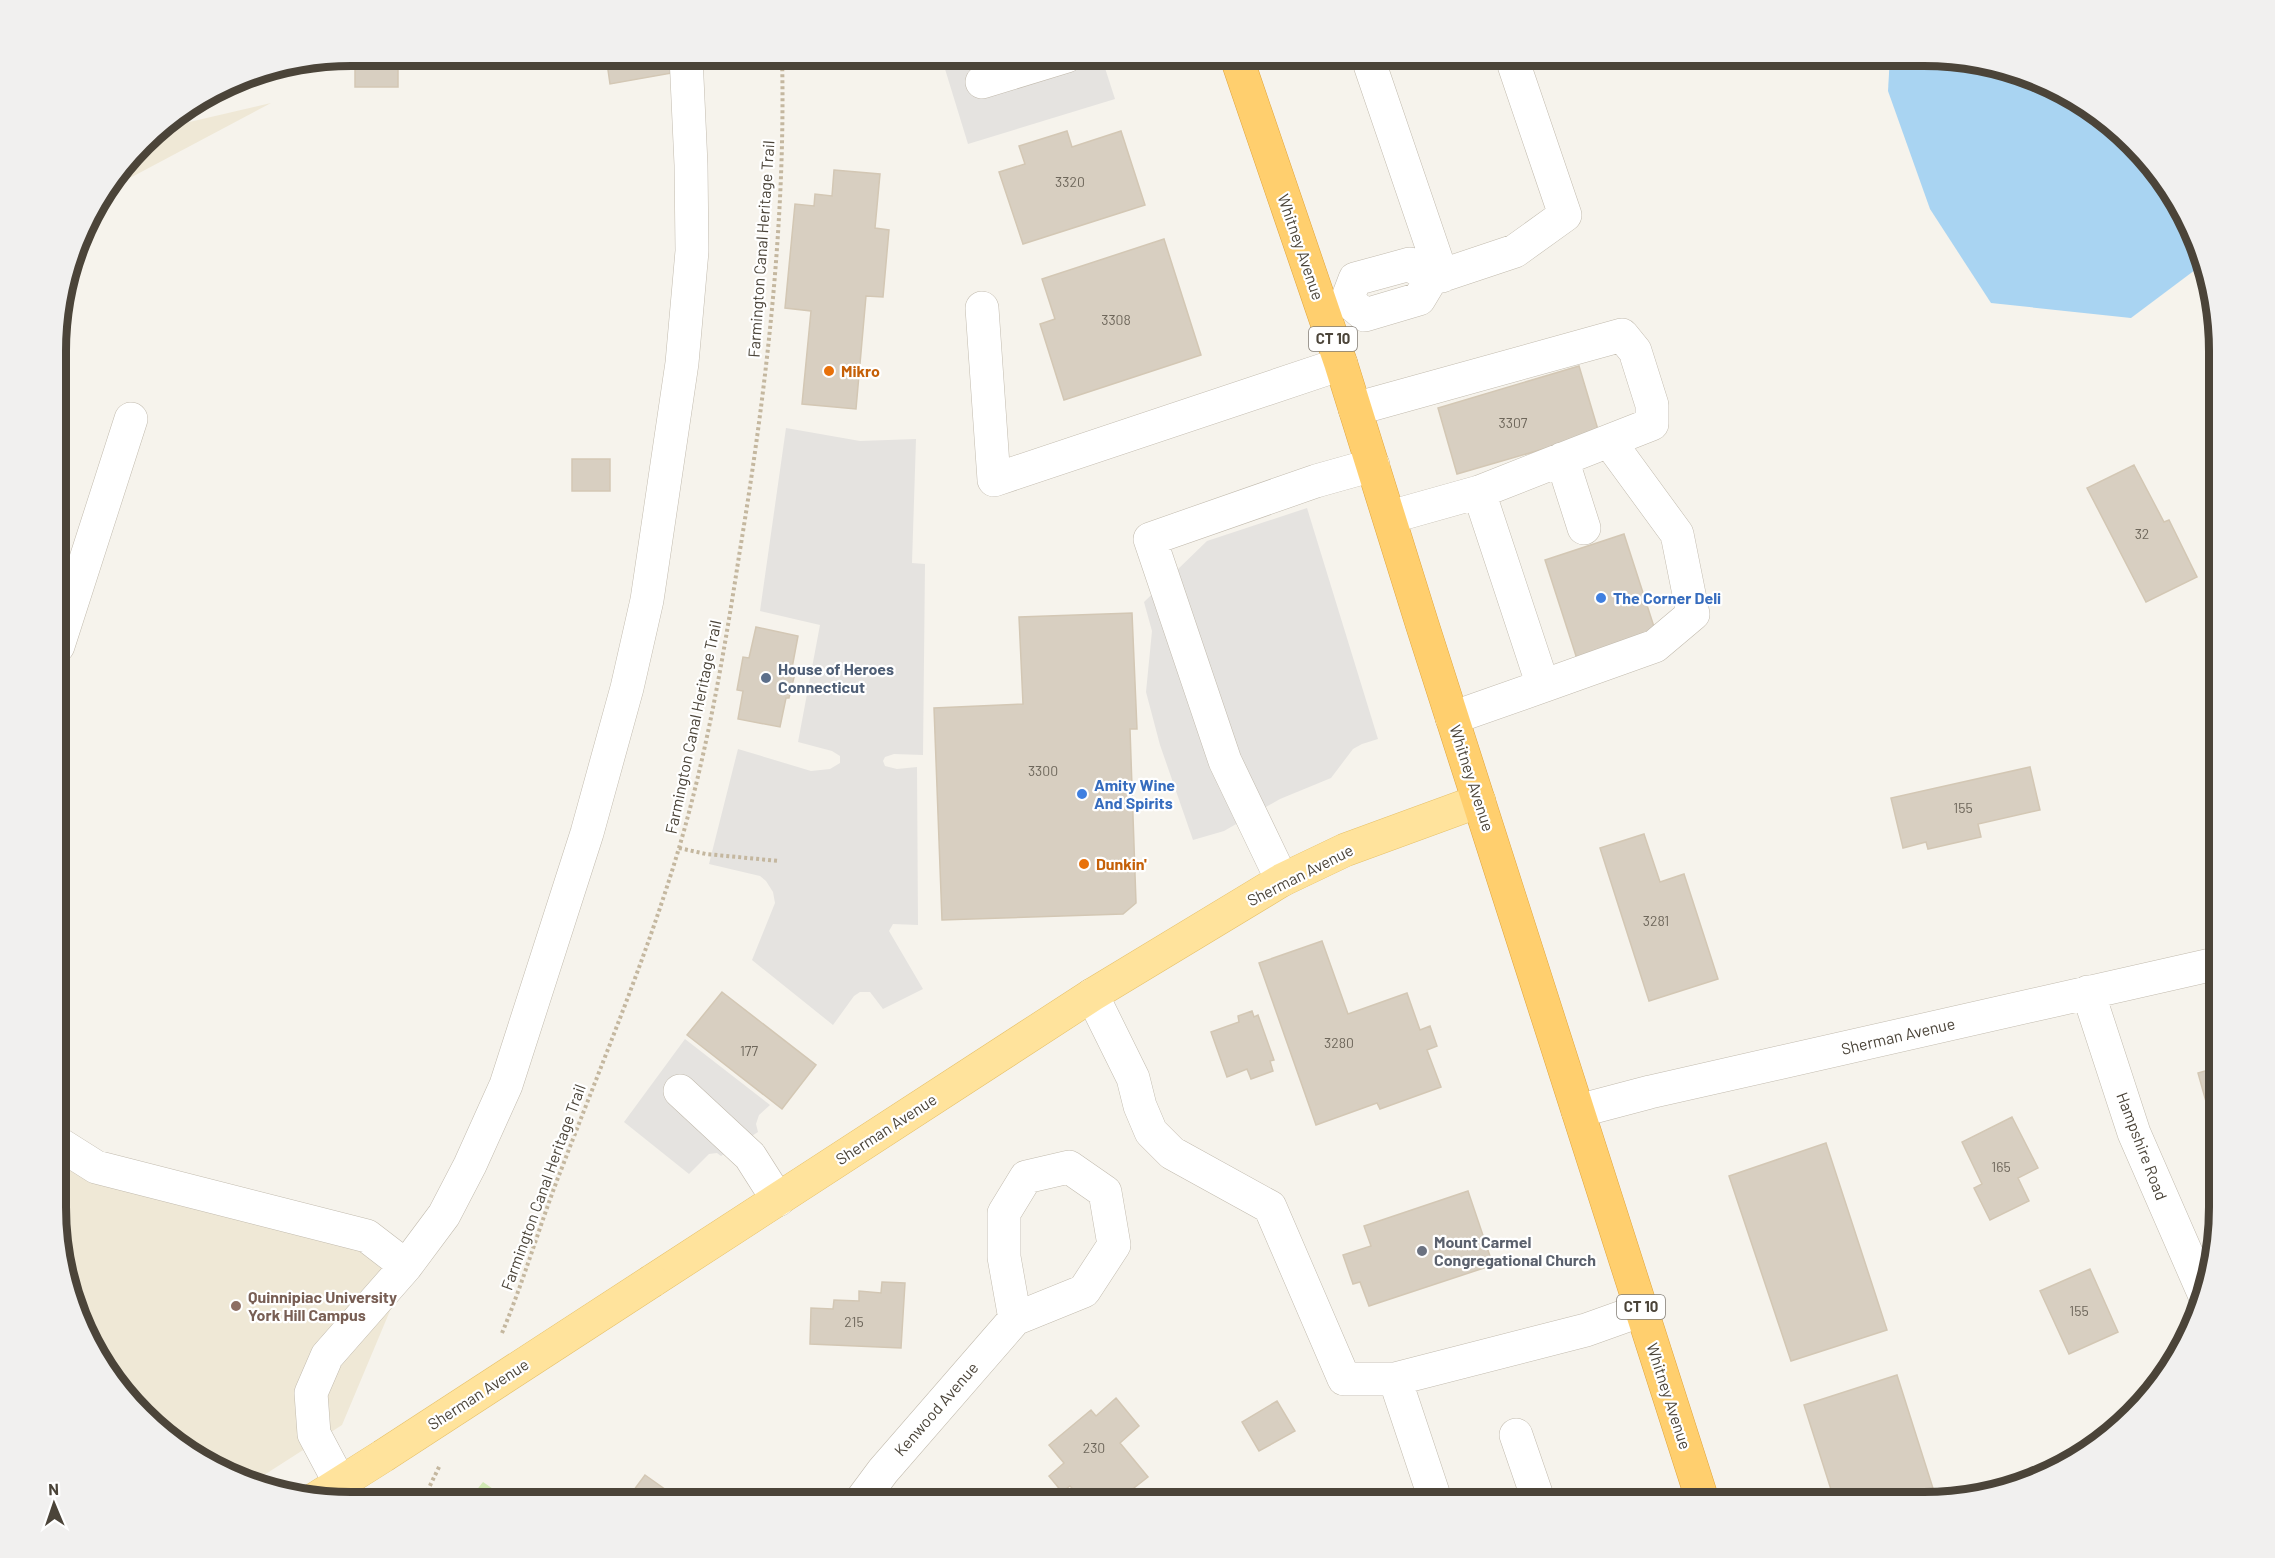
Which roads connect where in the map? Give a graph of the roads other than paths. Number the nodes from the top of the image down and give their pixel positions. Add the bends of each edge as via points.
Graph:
1 (686, 66) edge
2 (1035, 66) edge
3 (1240, 66) edge
4 (1375, 66) edge
5 (1514, 66) edge
6 (982, 82) dead end
7 (1436, 277) junction
8 (1335, 305) junction
9 (982, 308) dead end
10 (1341, 364) junction
11 (1355, 409) junction
12 (131, 419) dead end
13 (1610, 441) junction
14 (1562, 459) junction
15 (1373, 465) junction
16 (1479, 492) junction
17 (1389, 517) junction
18 (1584, 528) dead end
19 (66, 621) edge
20 (1542, 686) junction
21 (1452, 718) junction
22 (1479, 801) junction
23 (1282, 880) junction
24 (2209, 965) edge
25 (2088, 992) junction
26 (1092, 995) junction
27 (680, 1091) dead end
28 (1578, 1111) junction
29 (66, 1148) edge
30 (778, 1200) junction
31 (406, 1266) junction
32 (2199, 1282) edge
33 (1642, 1310) junction
34 (1015, 1319) junction
35 (1395, 1379) junction
36 (1516, 1435) dead end
37 (328, 1491) edge
38 (867, 1492) edge
39 (1433, 1492) edge
40 (1536, 1492) edge
41 (1700, 1492) edge

1 - 31 street via 692,251 682,363 647,600 587,833 506,1085 444,1215
2 - 6 street
3 - 8 highway, Whitney Avenue / CT 10
4 - 7 street
5 - 7 street via 1565,215 1515,251
7 - 8 street via 1410,264 1356,279
8 - 10 highway, Whitney Avenue / CT 10
9 - 10 street via 994,480
10 - 11 highway, Whitney Avenue / CT 10
11 - 13 street via 1622,336 1635,351 1652,405 1652,424
11 - 15 highway, Whitney Avenue / CT 10
12 - 19 street
13 - 14 street
13 - 20 street via 1677,534 1693,614 1655,646
14 - 16 street
14 - 18 street
15 - 17 highway, Whitney Avenue / CT 10
15 - 23 street via 1150,539 1225,761
16 - 17 street
16 - 20 street
17 - 21 highway, Whitney Avenue / CT 10
20 - 21 street
21 - 22 highway, Whitney Avenue / CT 10
22 - 23 main road, Sherman Avenue via 1345,850
22 - 28 highway, Whitney Avenue / CT 10
23 - 26 main road, Sherman Avenue
24 - 25 street, Sherman Avenue
25 - 28 street, Sherman Avenue
25 - 32 street, Hampshire Road via 2134,1133
26 - 30 main road, Sherman Avenue
26 - 35 street via 1133,1078 1151,1132 1172,1152 1270,1208 1344,1379
27 - 30 street via 750,1156
28 - 33 highway, Whitney Avenue / CT 10
29 - 31 street via 96,1167 367,1236
30 - 37 main road, Sherman Avenue, bridge
31 - 37 street via 327,1356 311,1393 314,1434
33 - 35 street via 1586,1330
33 - 41 highway, Whitney Avenue / CT 10
34 - 34 street, Kenwood Avenue via 1084,1291 1114,1245 1104,1192 1069,1167 1026,1177 1004,1213 1004,1257
34 - 38 street, Kenwood Avenue
35 - 39 street
36 - 40 street

